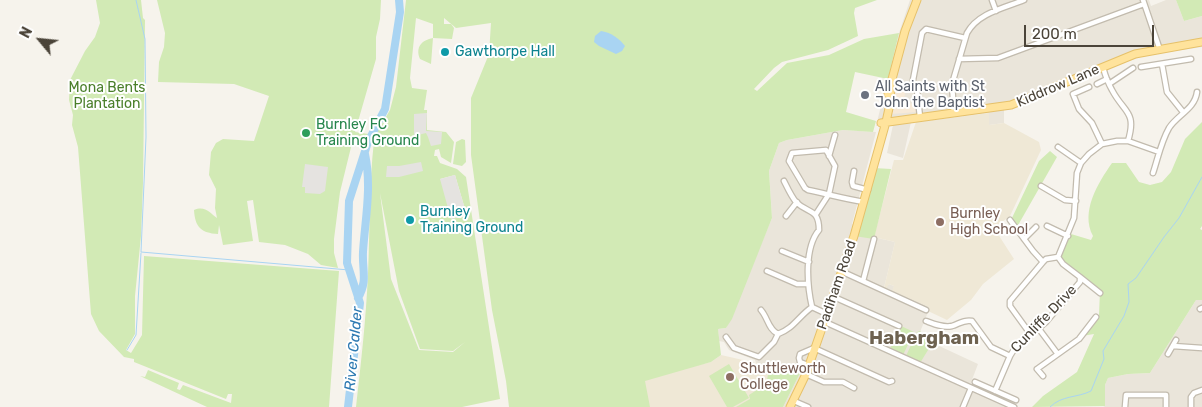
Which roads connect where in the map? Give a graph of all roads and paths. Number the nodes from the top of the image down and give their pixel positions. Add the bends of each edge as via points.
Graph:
1 (917, 0) edge
2 (992, 0) edge
3 (1024, 0) edge
4 (1144, 2) edge
5 (996, 11) junction
6 (965, 38) junction
7 (1202, 42) edge
8 (1160, 50) junction
9 (959, 59) junction
10 (1190, 59) dead end
11 (1162, 64) junction
12 (1103, 67) junction
13 (1141, 67) dead end
14 (1133, 68) dead end
15 (913, 80) dead end
16 (1108, 81) junction
17 (1096, 84) dead end
18 (1089, 87) dead end
19 (917, 90) dead end
20 (1197, 92) dead end
21 (1183, 112) junction
22 (954, 113) junction
23 (920, 117) junction
24 (884, 123) junction
25 (835, 135) dead end
26 (1128, 141) junction
27 (1102, 144) junction
28 (1058, 147) dead end
29 (1159, 152) junction
30 (829, 156) junction
31 (1081, 163) junction
32 (854, 171) dead end
33 (1154, 173) dead end
34 (784, 181) dead end
35 (1041, 186) dead end
36 (868, 190) junction
37 (829, 194) junction
38 (1076, 201) junction
39 (797, 202) junction
40 (864, 202) junction
41 (816, 214) junction
42 (786, 216) dead end
43 (1010, 220) dead end
44 (1048, 226) dead end
45 (1036, 227) dead end
46 (1068, 236) junction
47 (874, 239) dead end
48 (1024, 239) junction
49 (782, 251) dead end
50 (1058, 257) junction
51 (809, 262) junction
52 (1043, 262) junction
53 (767, 271) dead end
54 (843, 272) junction
55 (1080, 276) junction
56 (863, 281) junction
57 (808, 284) junction
58 (1100, 293) dead end
59 (834, 297) junction
60 (812, 307) junction
61 (761, 310) dead end
62 (926, 310) dead end
63 (827, 314) junction
64 (1096, 317) dead end
65 (926, 321) dead end
66 (825, 322) junction
67 (899, 326) dead end
68 (1039, 329) junction
69 (778, 334) junction
70 (1031, 335) junction
71 (726, 337) dead end
72 (1176, 340) dead end
73 (1173, 346) junction
74 (814, 348) junction
75 (1202, 348) edge
76 (1057, 353) junction
77 (1168, 354) dead end
78 (1010, 356) junction
79 (808, 365) junction
80 (806, 374) junction
81 (1043, 376) dead end
82 (892, 381) dead end
83 (975, 382) dead end
84 (854, 388) dead end
85 (971, 388) junction
86 (994, 390) junction
87 (1202, 390) edge
88 (1016, 400) dead end
89 (792, 404) edge
90 (808, 407) edge
91 (963, 407) edge
92 (1014, 407) edge
93 (1126, 407) edge
94 (1166, 407) edge
95 (1191, 407) edge

1 - 24 main road, Padiham Road via 905,31
2 - 5 street
3 - 5 street
4 - 8 street
4 - 9 street via 998,58
5 - 6 street via 970,26
6 - 9 street
6 - 15 street via 926,29 922,33
7 - 8 main road, Kiddrow Lane
8 - 12 main road, Kiddrow Lane via 1134,54
9 - 22 street via 952,84
10 - 11 street
11 - 13 street
11 - 21 street via 1167,92
12 - 16 street
12 - 22 main road, Kiddrow Lane via 1011,105
14 - 16 street
16 - 17 street
16 - 26 street via 1131,119
18 - 27 street via 1073,94
19 - 23 street
20 - 21 street via 1193,104
21 - 29 street via 1169,128
22 - 23 main road, Kiddrow Lane
23 - 24 main road, Kiddrow Lane
24 - 36 main road, Padiham Road
25 - 30 street
26 - 27 street
26 - 29 street
27 - 31 street
28 - 31 street
29 - 33 street
30 - 37 street via 835,166
30 - 37 street via 823,149 792,153 789,161 806,188
31 - 38 street via 1076,180
32 - 36 street via 853,186
34 - 39 street
35 - 38 street via 1065,200
36 - 40 main road, Padiham Road
37 - 40 street
37 - 41 street
38 - 46 street
39 - 41 street
39 - 42 street
40 - 54 main road, Padiham Road
41 - 51 street via 820,230 814,236
43 - 48 street
44 - 46 street
45 - 48 street
46 - 50 street
47 - 56 street
48 - 52 street
49 - 51 street
50 - 52 street
50 - 55 street
51 - 57 street
52 - 70 street via 1010,303
53 - 57 street via 797,284
54 - 56 street
54 - 59 main road, Padiham Road
55 - 58 street
55 - 68 street, Cunliffe Drive via 1079,284
56 - 62 street
57 - 60 street
59 - 63 main road, Padiham Road
59 - 67 street
60 - 63 street
60 - 69 street via 789,330
61 - 69 street via 766,322
63 - 66 main road, Padiham Road
64 - 76 street via 1079,339
65 - 78 street via 951,326 972,321 991,347
66 - 74 main road, Padiham Road
66 - 85 street
68 - 70 street, Cunliffe Drive
68 - 76 street
69 - 71 street via 759,357 734,348
70 - 78 street, Cunliffe Drive
72 - 73 street
73 - 75 street
73 - 77 street
74 - 79 main road, Padiham Road
74 - 79 street via 798,358
74 - 82 street
76 - 81 street via 1037,369
78 - 86 street, Cunliffe Drive
79 - 80 main road, Padiham Road
80 - 84 street via 824,382 843,382
80 - 89 main road, Padiham Road
83 - 86 street
85 - 91 street
85 - 92 street
86 - 88 street
87 - 95 street via 1191,397
89 - 90 street
93 - 94 street via 1126,395 1166,395

